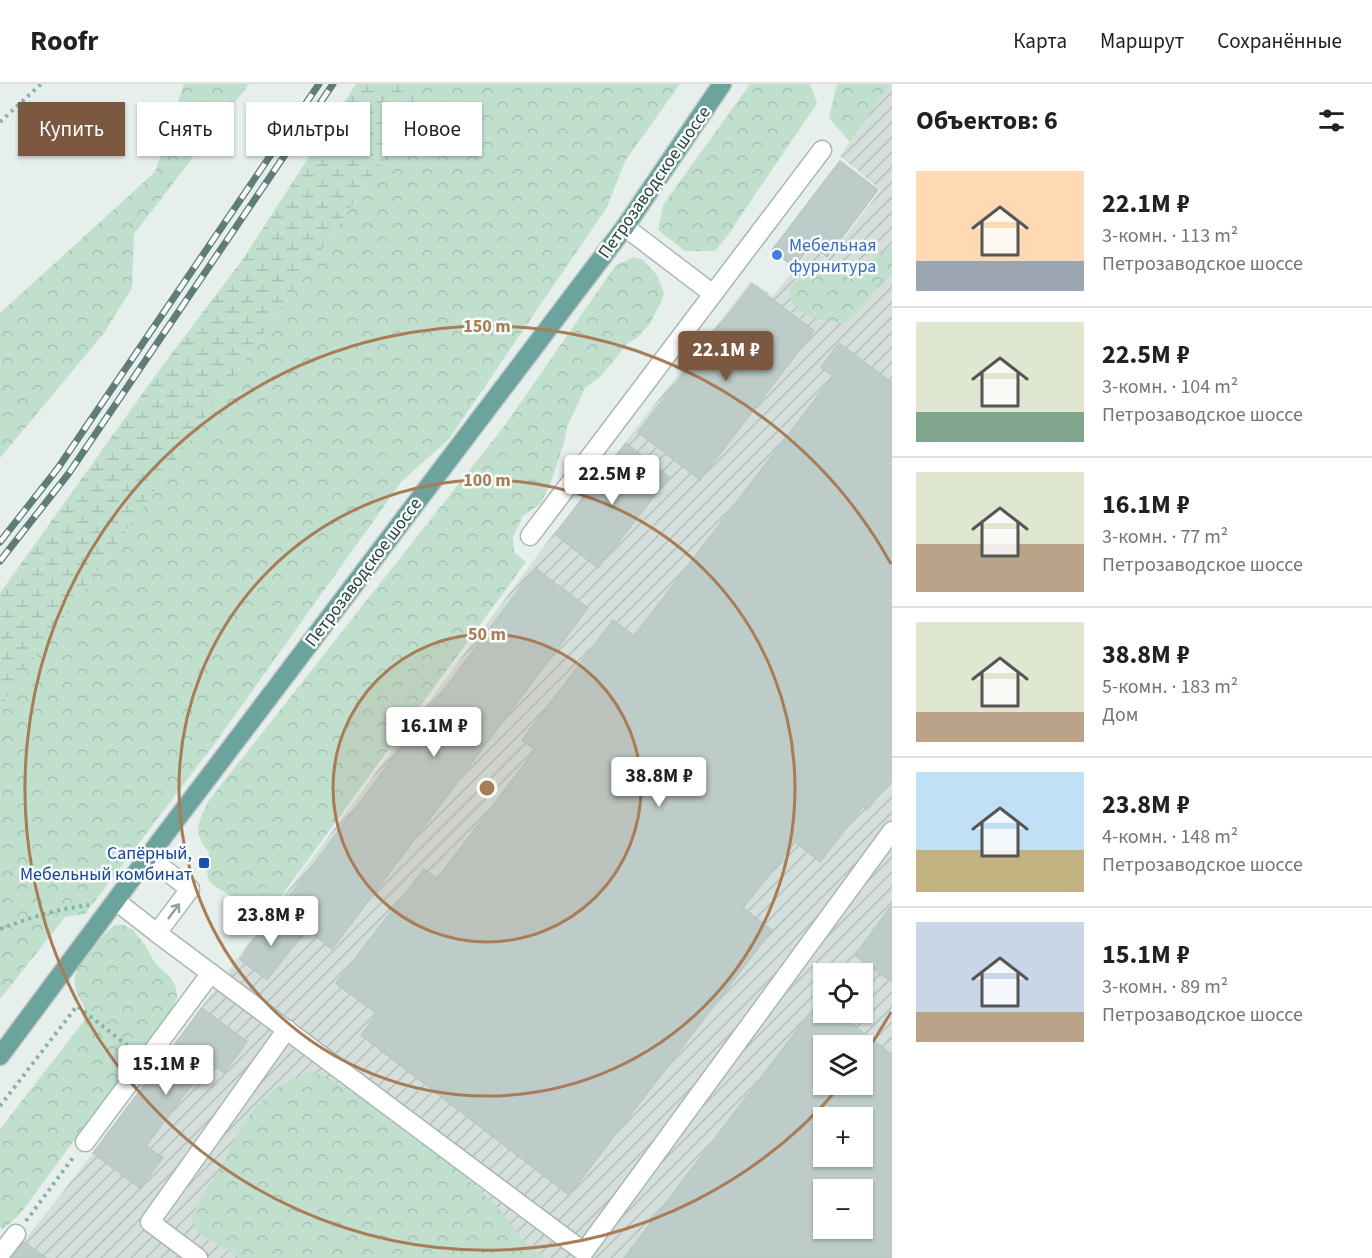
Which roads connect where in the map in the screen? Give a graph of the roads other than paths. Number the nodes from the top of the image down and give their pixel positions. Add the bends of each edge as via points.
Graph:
1 (722, 84) edge
2 (822, 150) dead end
3 (625, 227) junction
4 (713, 294) junction
5 (530, 536) dead end
6 (892, 831) edge
7 (148, 857) junction
8 (116, 902) junction
9 (157, 933) junction
10 (211, 973) junction
11 (287, 1029) junction
12 (0, 1056) edge
13 (85, 1142) road end
14 (16, 1234) road end
15 (0, 1255) edge
16 (198, 1258) edge

1 - 3 main road, Петрозаводское шоссе
2 - 4 lane
3 - 4 lane
3 - 7 main road, Петрозаводское шоссе
4 - 5 lane
6 - 11 lane via 584,1252
7 - 8 main road, Петрозаводское шоссе
9 -> 7 lane via 190,889
8 - 9 lane
8 - 12 main road, Петрозаводское шоссе
9 - 10 lane
10 - 11 lane
10 - 13 lane
11 - 16 lane via 150,1222
14 - 15 lane

